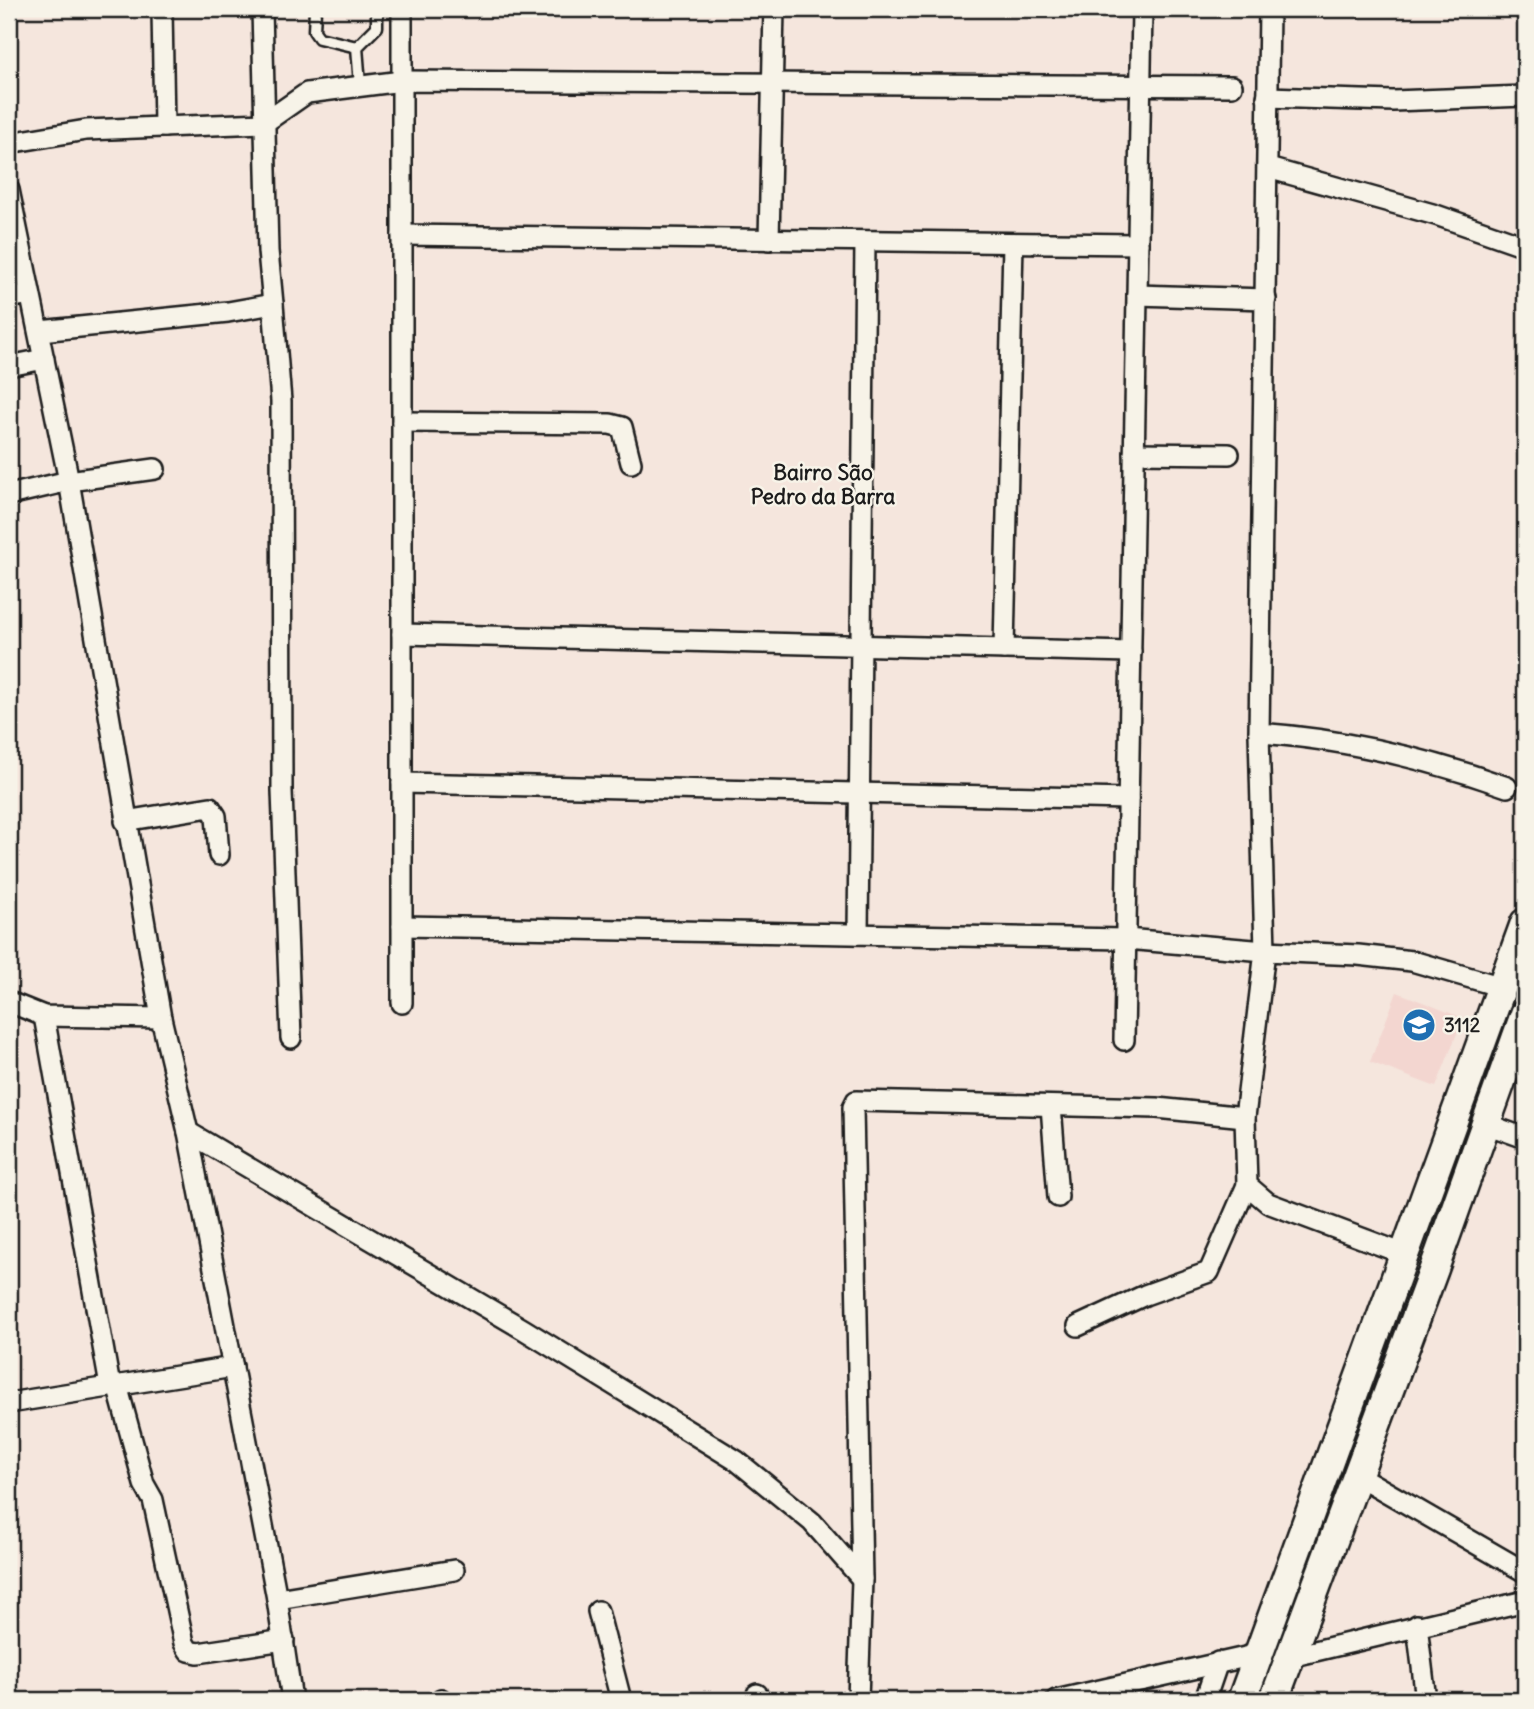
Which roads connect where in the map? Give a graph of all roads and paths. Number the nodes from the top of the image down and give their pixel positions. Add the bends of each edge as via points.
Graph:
1 (162, 9) edge
2 (262, 9) edge
3 (315, 9) edge
4 (377, 9) edge
5 (402, 9) edge
6 (774, 9) edge
7 (1142, 9) edge
8 (1269, 9) edge
9 (357, 47) junction
10 (402, 81) junction
11 (772, 83) junction
12 (360, 86) junction
13 (1140, 86) junction
14 (1232, 86) dead end
15 (1525, 96) edge
16 (1267, 97) junction
17 (264, 123) junction
18 (164, 127) junction
19 (9, 143) edge
20 (1268, 168) junction
21 (9, 190) edge
22 (402, 235) junction
23 (769, 240) junction
24 (865, 241) junction
25 (1013, 243) junction
26 (1138, 244) junction
27 (1525, 246) edge
28 (30, 294) junction
29 (1137, 295) junction
30 (9, 298) edge
31 (1266, 299) junction
32 (273, 304) junction
33 (40, 331) junction
34 (44, 359) junction
35 (9, 366) edge
36 (402, 422) junction
37 (1134, 453) junction
38 (1229, 454) dead end
39 (631, 463) dead end
40 (155, 469) dead end
41 (69, 481) junction
42 (9, 495) edge
43 (402, 634) junction
44 (861, 645) junction
45 (1004, 649) junction
46 (1131, 652) junction
47 (1259, 733) junction
48 (402, 783) junction
49 (1507, 787) dead end
50 (860, 793) junction
51 (1128, 799) junction
52 (125, 821) junction
53 (219, 855) dead end
54 (1525, 923) edge
55 (402, 926) junction
56 (859, 934) junction
57 (1126, 939) junction
58 (1265, 951) junction
59 (1502, 987) junction
60 (9, 1002) edge
61 (402, 1003) dead end
62 (1525, 1014) edge
63 (44, 1016) junction
64 (161, 1018) junction
65 (291, 1038) dead end
66 (1124, 1040) dead end
67 (1051, 1106) junction
68 (1245, 1117) junction
69 (1486, 1124) junction
70 (188, 1132) junction
71 (1525, 1138) edge
72 (1247, 1185) junction
73 (1058, 1197) dead end
74 (1404, 1254) junction
75 (1078, 1326) dead end
76 (233, 1367) junction
77 (114, 1385) junction
78 (9, 1404) edge
79 (1357, 1475) junction
80 (1524, 1569) edge
81 (454, 1570) dead end
82 (862, 1579) junction
83 (277, 1599) junction
84 (1525, 1601) edge
85 (598, 1611) dead end
86 (1417, 1625) junction
87 (284, 1640) junction
88 (1259, 1654) junction
89 (1290, 1657) junction
90 (1218, 1662) junction
91 (292, 1700) edge
92 (621, 1700) edge
93 (858, 1700) edge
94 (1056, 1700) edge
95 (1205, 1700) edge
96 (1242, 1700) edge
97 (1274, 1700) edge
98 (1426, 1700) edge

1 - 18 street
2 - 17 street
3 - 9 lane via 314,31 319,38
4 - 9 lane via 377,27
5 - 10 street
6 - 11 street
7 - 13 street
8 - 16 street
9 - 12 lane
10 - 11 street
10 - 12 street
10 - 22 street
11 - 13 street
11 - 23 street
12 - 17 street via 307,93
13 - 14 street
13 - 26 street
15 - 16 street via 1394,101
16 - 20 street
17 - 18 street
17 - 32 street
18 - 19 street via 86,130
20 - 27 street via 1436,215
20 - 31 street
21 - 28 street
22 - 23 street
22 - 36 street
23 - 24 street
24 - 25 street
24 - 44 street
25 - 26 street
25 - 45 street
26 - 29 street
28 - 30 street
28 - 33 street
29 - 31 street
29 - 37 street
31 - 47 street
32 - 33 street
32 - 65 street via 281,401 282,791
33 - 34 street
34 - 35 street
34 - 41 street
36 - 39 street via 610,424 622,427
36 - 43 street
37 - 38 street
37 - 46 street
40 - 41 street
41 - 42 street
41 - 52 street
43 - 44 street
43 - 48 street
44 - 45 street
44 - 50 street
45 - 46 street
46 - 51 street
47 - 49 street via 1339,740
47 - 58 street
48 - 50 street
48 - 55 street
50 - 51 street
50 - 56 street
51 - 57 street
52 - 53 street via 210,807 216,816
52 - 64 street
54 - 59 main road
55 - 56 street
55 - 61 street
56 - 57 street
57 - 58 street
57 - 66 street
58 - 59 street via 1412,961
58 - 68 street
59 - 74 main road
60 - 63 street
62 - 69 main road
63 - 64 street
63 - 77 street
64 - 70 street
67 - 68 street via 1157,1108
67 - 73 street
67 - 82 street via 861,1100 853,1107
68 - 72 street
69 - 71 street
69 - 79 main road
70 - 76 street
70 - 82 street via 737,1461 812,1522
72 - 74 street via 1268,1203
72 - 75 street via 1209,1272 1144,1295
74 - 88 main road
76 - 77 street
76 - 83 street
77 - 78 street
77 - 87 street via 153,1500 189,1651
79 - 80 street
79 - 89 main road
81 - 83 street
82 - 93 street
83 - 87 street
84 - 86 street
85 - 92 street
86 - 89 street
86 - 98 street
87 - 91 street
88 - 90 street
88 - 96 main road
89 - 97 main road
90 - 94 street
90 - 95 street

